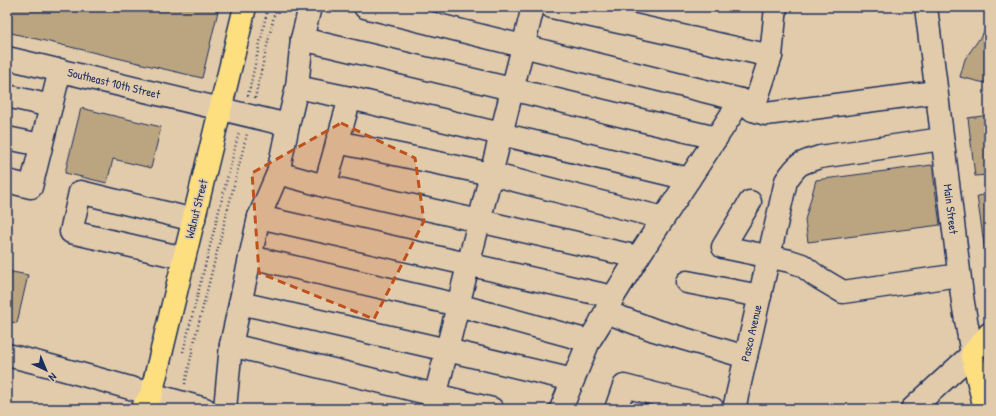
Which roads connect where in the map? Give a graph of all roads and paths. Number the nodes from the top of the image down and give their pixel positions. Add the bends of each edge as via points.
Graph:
1 (245, 7) edge
2 (268, 7) edge
3 (276, 7) edge
4 (310, 7) edge
5 (365, 7) edge
6 (533, 7) edge
7 (552, 7) edge
8 (774, 7) edge
9 (926, 7) edge
10 (302, 39) junction
11 (523, 46) junction
12 (771, 56) junction
13 (7, 58) edge
14 (60, 70) junction
15 (297, 87) junction
16 (512, 90) junction
17 (936, 92) junction
18 (7, 96) edge
19 (350, 98) junction
20 (747, 105) junction
21 (50, 106) junction
22 (221, 109) junction
23 (248, 115) junction
24 (288, 125) junction
25 (502, 134) junction
26 (7, 138) edge
27 (716, 138) junction
28 (942, 139) junction
29 (337, 142) junction
30 (41, 146) junction
31 (278, 173) junction
32 (491, 174) junction
33 (689, 179) junction
34 (7, 181) edge
35 (325, 186) junction
36 (750, 202) dead end
37 (259, 218) junction
38 (663, 218) junction
39 (194, 220) junction
40 (479, 221) junction
41 (250, 257) junction
42 (638, 257) junction
43 (769, 257) junction
44 (184, 258) junction
45 (468, 264) junction
46 (960, 275) junction
47 (687, 282) dead end
48 (760, 296) junction
49 (240, 303) junction
50 (609, 304) junction
51 (458, 305) junction
52 (989, 334) edge
53 (589, 340) junction
54 (231, 345) junction
55 (447, 350) junction
56 (183, 354) dead end
57 (972, 354) junction
58 (7, 355) edge
59 (746, 357) junction
60 (572, 380) junction
61 (147, 402) edge
62 (181, 402) junction
63 (434, 402) edge
64 (205, 409) edge
65 (226, 409) edge
66 (492, 409) edge
67 (561, 409) edge
68 (616, 409) edge
69 (714, 409) edge
70 (734, 409) edge
71 (912, 409) edge
72 (985, 409) edge

1 - 22 main road, Walnut Street
2 - 23 path
3 - 23 path
4 - 10 street
5 - 11 street
6 - 11 street
7 - 12 street
8 - 12 street
9 - 17 street, Main Street
10 - 15 street
10 - 16 street
11 - 16 street
11 - 20 street
12 - 20 street
13 - 14 street, Southeast 10th Street
14 - 21 street
14 - 22 street, Southeast 10th Street
15 - 19 street
15 - 24 street
16 - 25 street
16 - 27 street
17 - 20 street via 766,114
17 - 28 street, Main Street
18 - 21 street
19 - 25 street
19 - 29 street
20 - 27 street
21 - 30 street
22 - 23 street, Southeast 10th Street
22 - 39 main road, Walnut Street
23 - 24 street, Southeast 10th Street
23 - 56 path
23 - 62 path
24 - 31 street
25 - 32 street
25 - 33 street
26 - 30 street
27 - 33 street
28 - 43 street, Pasco Avenue via 802,162 786,181
28 - 46 street, Main Street
29 - 32 street
29 - 35 street
30 - 34 street via 31,186
31 - 35 street
31 - 37 street
32 - 38 street
32 - 40 street
33 - 38 street
35 - 40 street
36 - 43 street via 723,247
37 - 41 street
37 - 45 street
38 - 42 street
39 - 44 main road, Walnut Street
39 - 44 street via 80,192 71,232
40 - 42 street
40 - 45 street
41 - 49 street
41 - 51 street
42 - 50 street
43 - 46 street via 802,265 843,292
43 - 48 street, Pasco Avenue
44 - 61 main road, Walnut Street
45 - 50 street
45 - 51 street
46 - 57 street, Main Street
47 - 48 street
48 - 59 street, Pasco Avenue
49 - 54 street
49 - 55 street
50 - 53 street
50 - 59 street via 654,330
51 - 53 street
51 - 55 street
52 - 57 main road
53 - 60 street
54 - 63 street
54 - 65 street
55 - 60 street
55 - 63 street
57 - 71 street
57 - 72 main road, Main Street
58 - 61 street via 61,368
59 - 70 street, Pasco Avenue
60 - 67 street
61 - 62 street
62 - 64 street
63 - 66 street
68 - 69 street via 624,386

